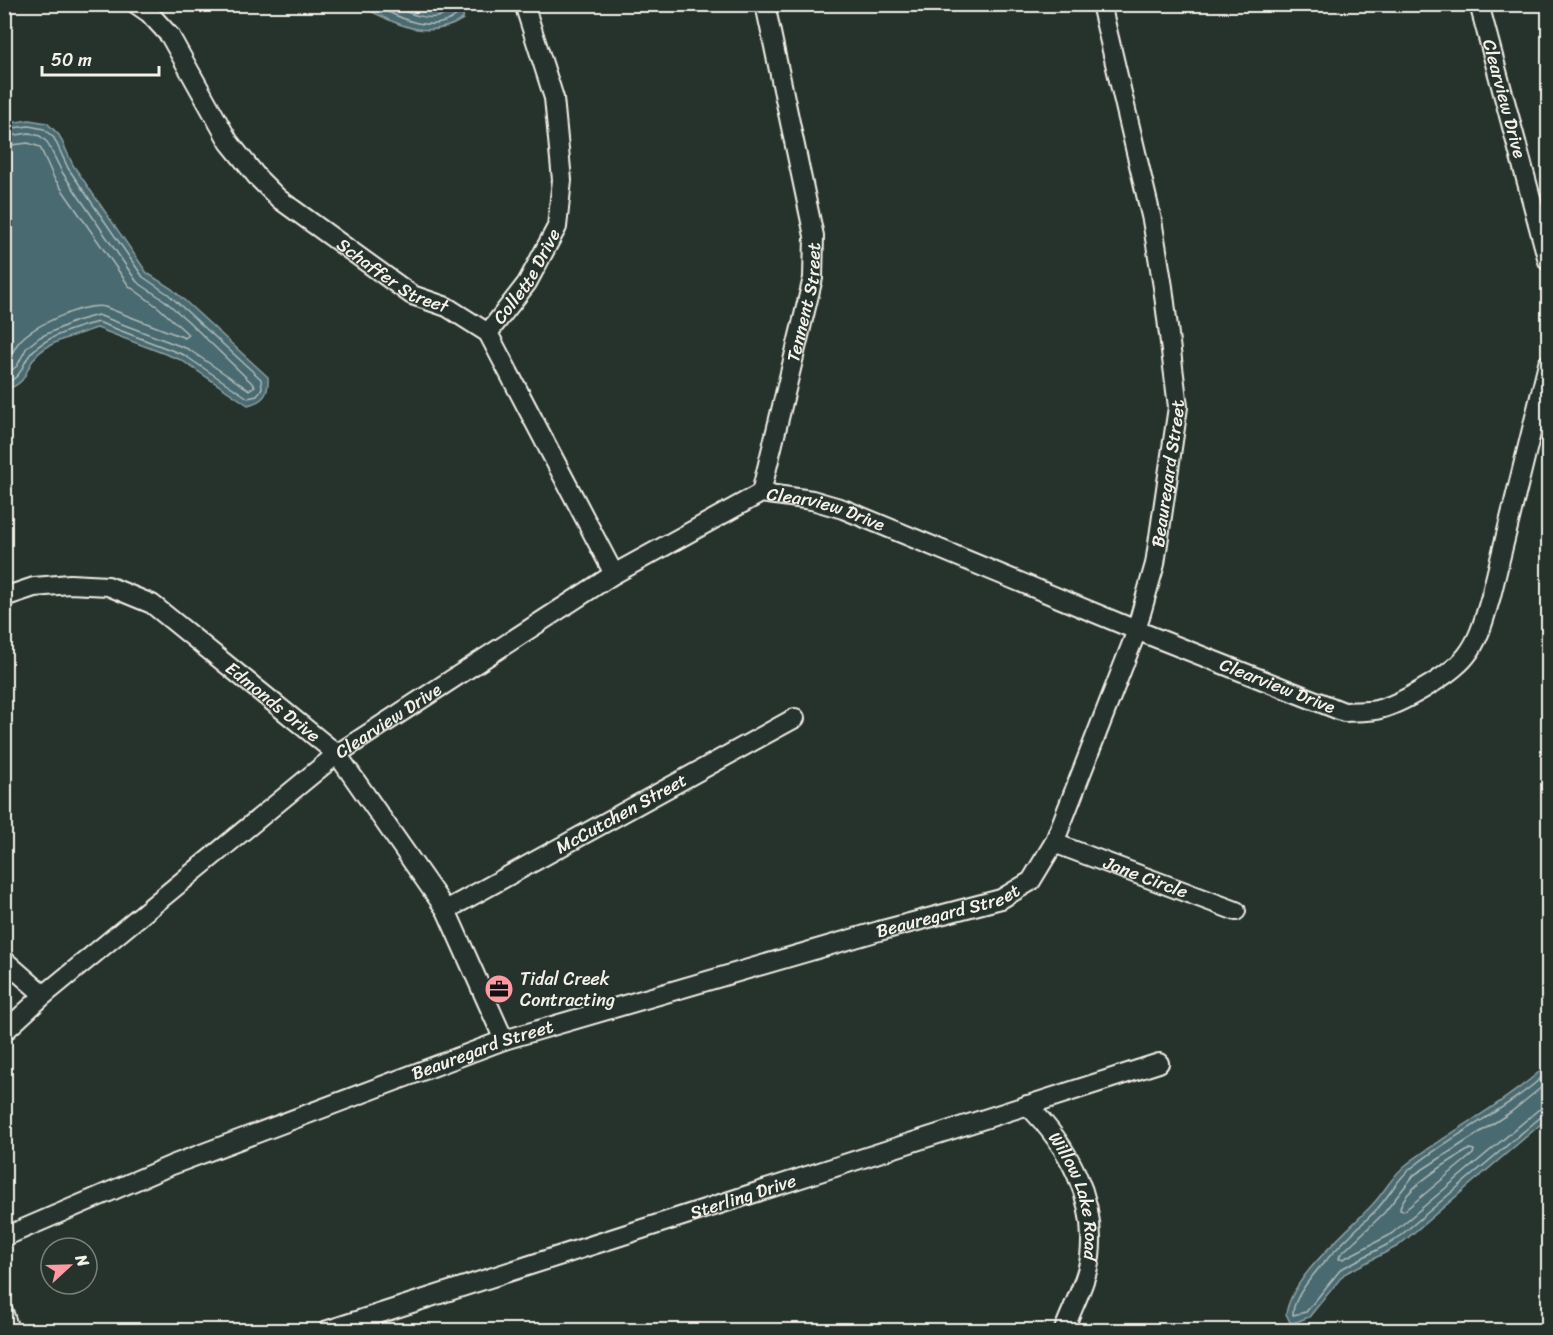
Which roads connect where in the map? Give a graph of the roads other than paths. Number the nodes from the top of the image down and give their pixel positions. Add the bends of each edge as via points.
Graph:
1 (136, 4) edge
2 (524, 4) edge
3 (765, 4) edge
4 (1101, 4) edge
5 (1479, 4) edge
6 (1548, 261) edge
7 (488, 333) junction
8 (1548, 364) edge
9 (761, 493) junction
10 (614, 574) junction
11 (4, 597) edge
12 (1136, 630) junction
13 (795, 718) dead end
14 (337, 754) junction
15 (1054, 843) junction
16 (446, 910) junction
17 (1236, 911) dead end
18 (4, 960) edge
19 (44, 995) junction
20 (4, 1032) edge
21 (504, 1040) junction
22 (1159, 1063) dead end
23 (1027, 1106) junction
24 (4, 1237) edge
25 (4, 1314) edge
26 (9, 1330) edge
27 (328, 1330) edge
28 (1064, 1330) edge

1 - 7 street, Schaffer Street via 170,36 229,142 279,199 412,295 447,307
2 - 7 street, Collette Drive via 554,98 562,180 557,227 527,283
3 - 9 street, Tennent Street via 814,236 813,278
4 - 12 street, Beauregard Street via 1152,220 1178,407 1155,564
5 - 6 street, Clearview Drive
7 - 10 street
8 - 12 street, Clearview Drive via 1479,634 1466,656 1407,698 1377,710 1344,712
9 - 10 street, Clearview Drive
9 - 12 street, Clearview Drive via 843,509
10 - 14 street, Clearview Drive
11 - 14 street, Edmonds Drive via 34,587 70,584 108,586 152,604
12 - 15 street, Beauregard Street
13 - 16 street, McCutchen Street
14 - 16 street, Edmonds Drive
14 - 19 street, Clearview Drive
15 - 17 street, Jane Circle
15 - 21 street, Beauregard Street via 1031,881 1001,900 879,931
16 - 21 street, Edmonds Drive
18 - 19 street
19 - 20 street, Clearview Drive
21 - 24 street, Beauregard Street via 172,1165
22 - 23 street, Sterling Drive
23 - 27 street, Sterling Drive
23 - 28 street, Willow Lake Road via 1044,1122 1070,1160 1088,1210 1090,1259
25 - 26 street

